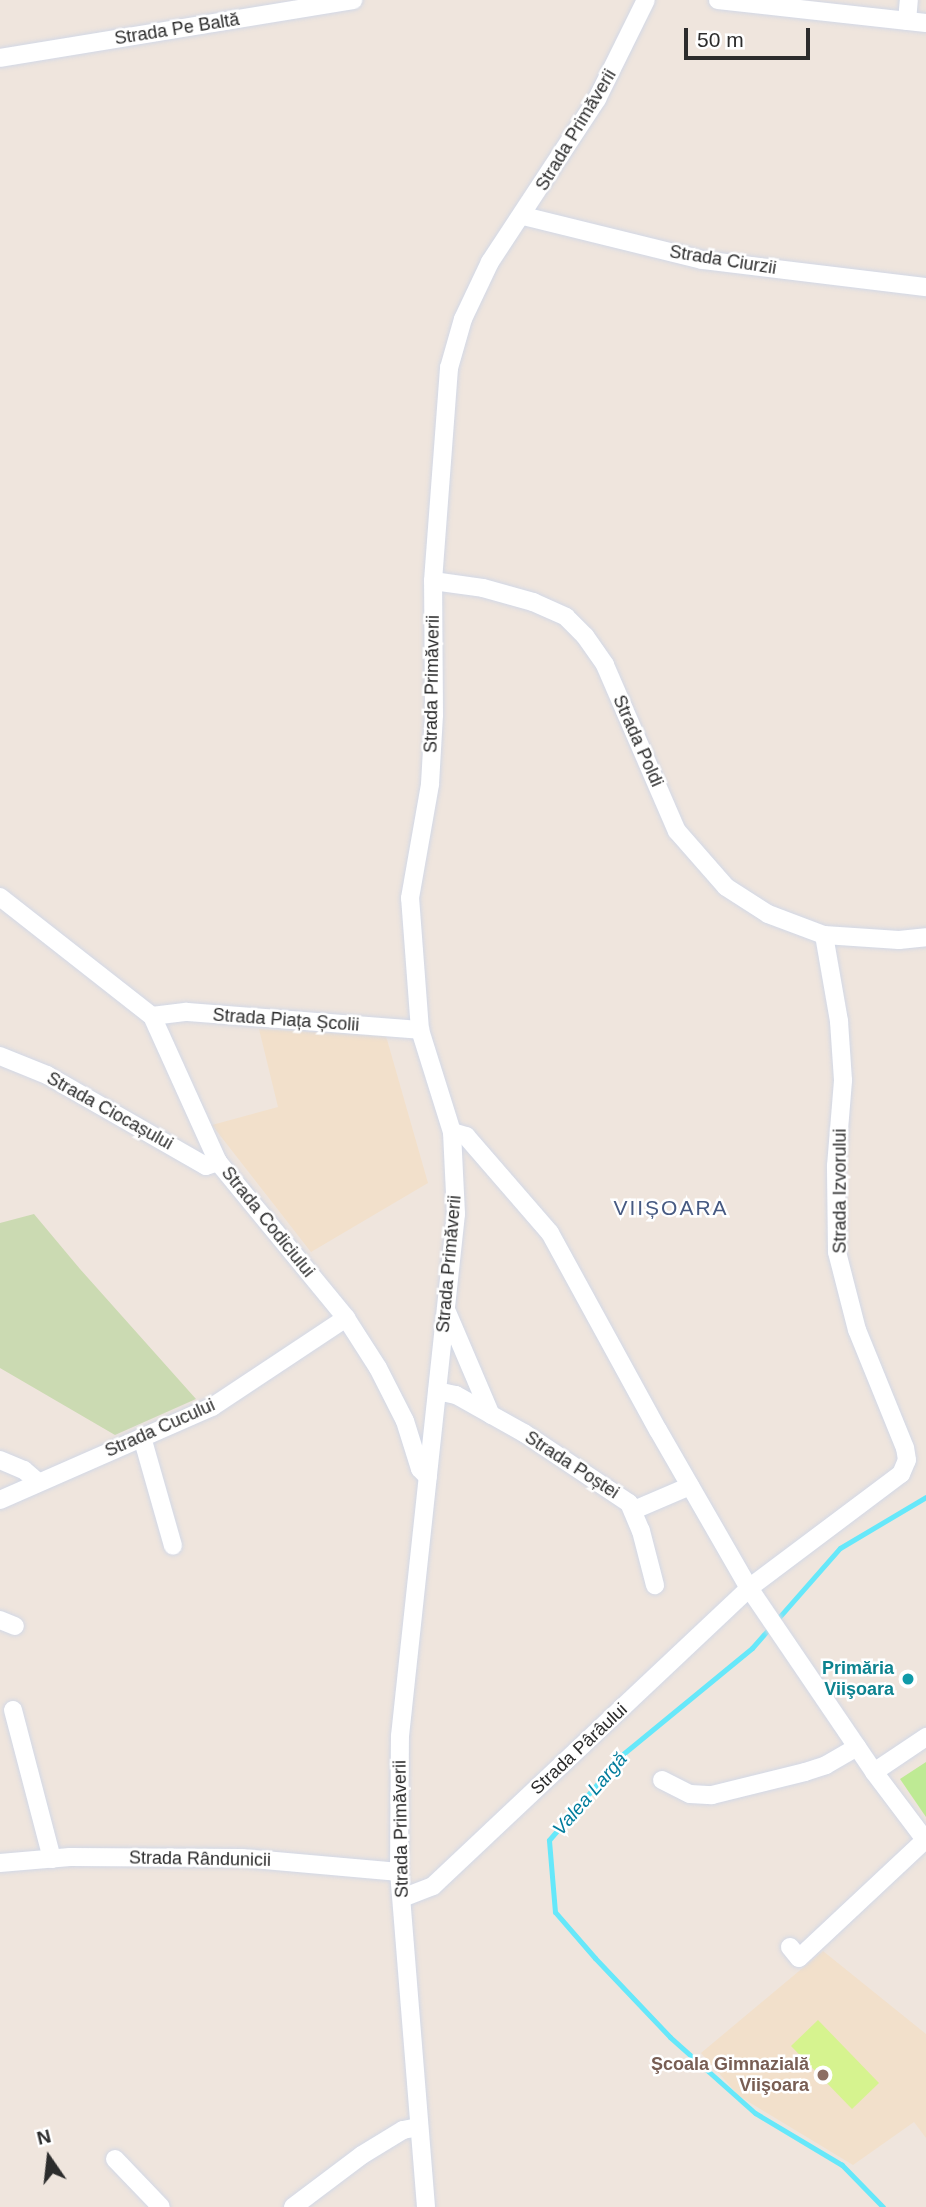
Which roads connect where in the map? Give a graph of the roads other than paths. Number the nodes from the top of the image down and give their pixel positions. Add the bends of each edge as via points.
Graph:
1 (353, 0) edge
2 (646, 0) edge
3 (718, 0) edge
4 (909, 0) edge
5 (907, 21) junction
6 (926, 23) edge
7 (0, 58) edge
8 (523, 216) junction
9 (926, 287) edge
10 (433, 581) junction
11 (0, 897) edge
12 (824, 935) junction
13 (926, 937) edge
14 (152, 1016) junction
15 (420, 1030) junction
16 (0, 1056) edge
17 (452, 1132) junction
18 (218, 1162) junction
19 (446, 1308) junction
20 (346, 1318) junction
21 (437, 1391) junction
22 (491, 1415) junction
23 (142, 1437) junction
24 (0, 1460) edge
25 (428, 1477) junction
26 (38, 1482) junction
27 (690, 1486) junction
28 (0, 1500) edge
29 (634, 1510) junction
30 (173, 1546) dead end
31 (655, 1586) dead end
32 (749, 1588) junction
33 (13, 1710) dead end
34 (926, 1737) edge
35 (857, 1747) junction
36 (874, 1772) junction
37 (662, 1780) dead end
38 (926, 1841) edge
39 (52, 1859) junction
40 (0, 1863) edge
41 (399, 1872) junction
42 (402, 1898) junction
43 (790, 1947) dead end
44 (418, 2127) junction
45 (115, 2159) dead end
46 (161, 2207) edge
47 (293, 2207) edge
48 (426, 2207) edge

1 - 7 street, Strada Pe Baltă
2 - 8 street, Strada Primăverii via 597,99
3 - 5 street
4 - 5 street
5 - 6 street
8 - 9 street, Strada Ciurzii via 702,260
8 - 10 street, Strada Primăverii via 490,262 463,319 449,368
10 - 12 street, Strada Poldi via 483,588 566,617 605,665 677,831 726,887 768,914
10 - 15 street, Strada Primăverii via 430,784 410,898
11 - 14 street, Strada Codiciului
12 - 13 street via 899,940
12 - 32 street, Strada Izvorului via 839,1021 843,1080 836,1166 837,1252 856,1330 907,1460 901,1474
14 - 15 street, Strada Piața Școlii via 187,1012
14 - 18 street, Strada Codiciului
15 - 17 street, Strada Primăverii
16 - 18 street, Strada Ciocașului via 47,1074 206,1166
17 - 19 street, Strada Primăverii via 456,1214
17 - 27 street via 466,1136 550,1233
18 - 20 street, Strada Codiciului
19 - 21 street, Strada Primăverii
19 - 22 street
20 - 23 street, Strada Cucului via 212,1407
20 - 25 street, Strada Codiciului via 400,1410 417,1462
21 - 22 street, Strada Poștei via 456,1395
21 - 25 street, Strada Primăverii
22 - 29 street, Strada Poștei via 590,1475
23 - 26 street, Strada Cucului
23 - 30 street
24 - 26 street via 24,1469
25 - 41 street, Strada Primăverii via 400,1736
26 - 28 street, Strada Cucului
27 - 29 street
27 - 32 street
29 - 31 street, Strada Poștei
32 - 35 street
32 - 42 street, Strada Pârâului via 433,1886
33 - 39 street
34 - 36 street
35 - 36 street
35 - 37 street via 826,1765 712,1795 690,1794
36 - 38 street
38 - 43 street via 799,1958
39 - 40 street, Strada Rândunicii
39 - 41 street, Strada Rândunicii via 242,1857
41 - 42 street, Strada Primăverii
42 - 44 street, Strada Primăverii
44 - 47 street via 403,2130 362,2155
44 - 48 street, Strada Primăverii
45 - 46 street

